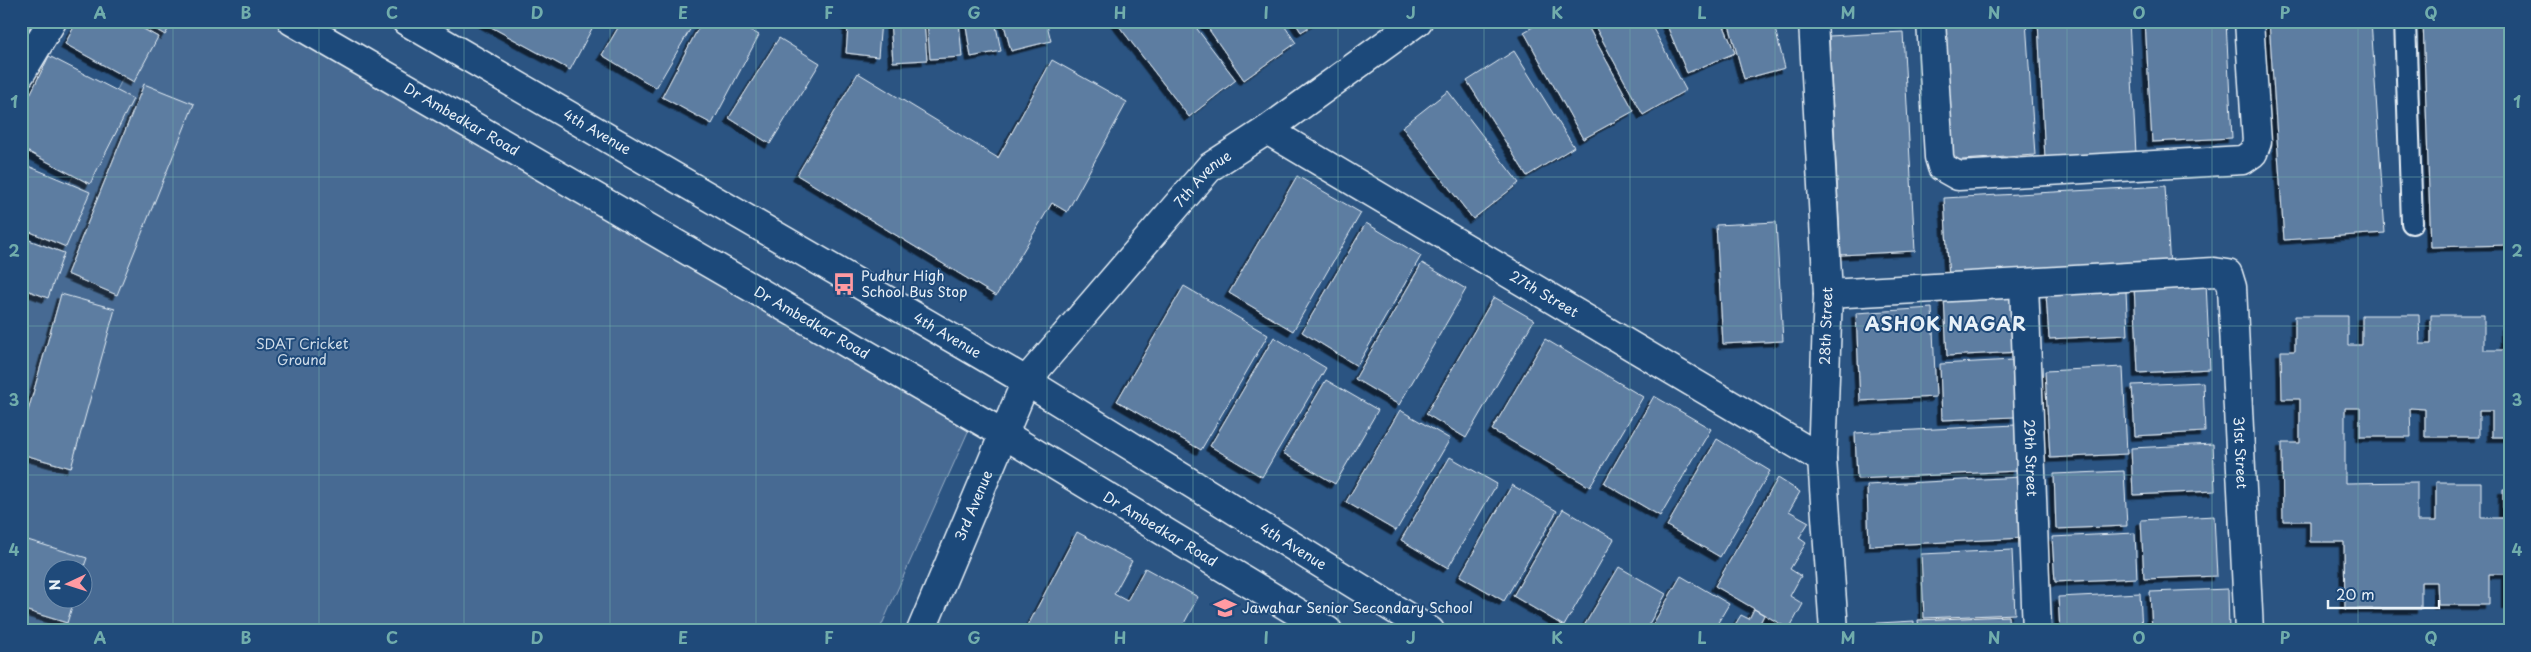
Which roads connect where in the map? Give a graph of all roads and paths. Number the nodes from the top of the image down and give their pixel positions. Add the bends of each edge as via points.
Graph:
1 (52, 21) edge
2 (292, 21) edge
3 (1418, 21) edge
4 (1813, 21) edge
5 (1931, 21) edge
6 (2249, 21) edge
7 (2406, 21) edge
8 (424, 25) edge
9 (21, 73) edge
10 (1267, 130) junction
11 (2412, 223) dead end
12 (2024, 284) junction
13 (1828, 294) junction
14 (1026, 381) junction
15 (1002, 434) junction
16 (1822, 459) junction
17 (921, 631) edge
18 (1328, 631) edge
19 (1430, 631) edge
20 (1834, 631) edge
21 (2037, 631) edge
22 (2249, 631) edge

1 - 9 main road
2 - 15 main road, Dr Ambedkar Road
3 - 10 main road, 7th Avenue
4 - 13 main road, 28th Street
5 - 6 main road via 1939,157 1942,167 1958,176 2243,160 2253,153 2257,142
7 - 11 lane
8 - 14 main road, 4th Avenue
10 - 14 main road, 7th Avenue via 1210,167
10 - 16 main road, 27th Street
12 - 13 main road
12 - 21 main road, 29th Street
12 - 22 main road, 31st Street via 2214,272 2228,274 2232,287
13 - 16 main road, 28th Street
14 - 15 main road, 3rd Avenue
14 - 19 main road, 4th Avenue
15 - 17 main road, 3rd Avenue
15 - 18 main road, Dr Ambedkar Road
16 - 20 main road, 28th Street

